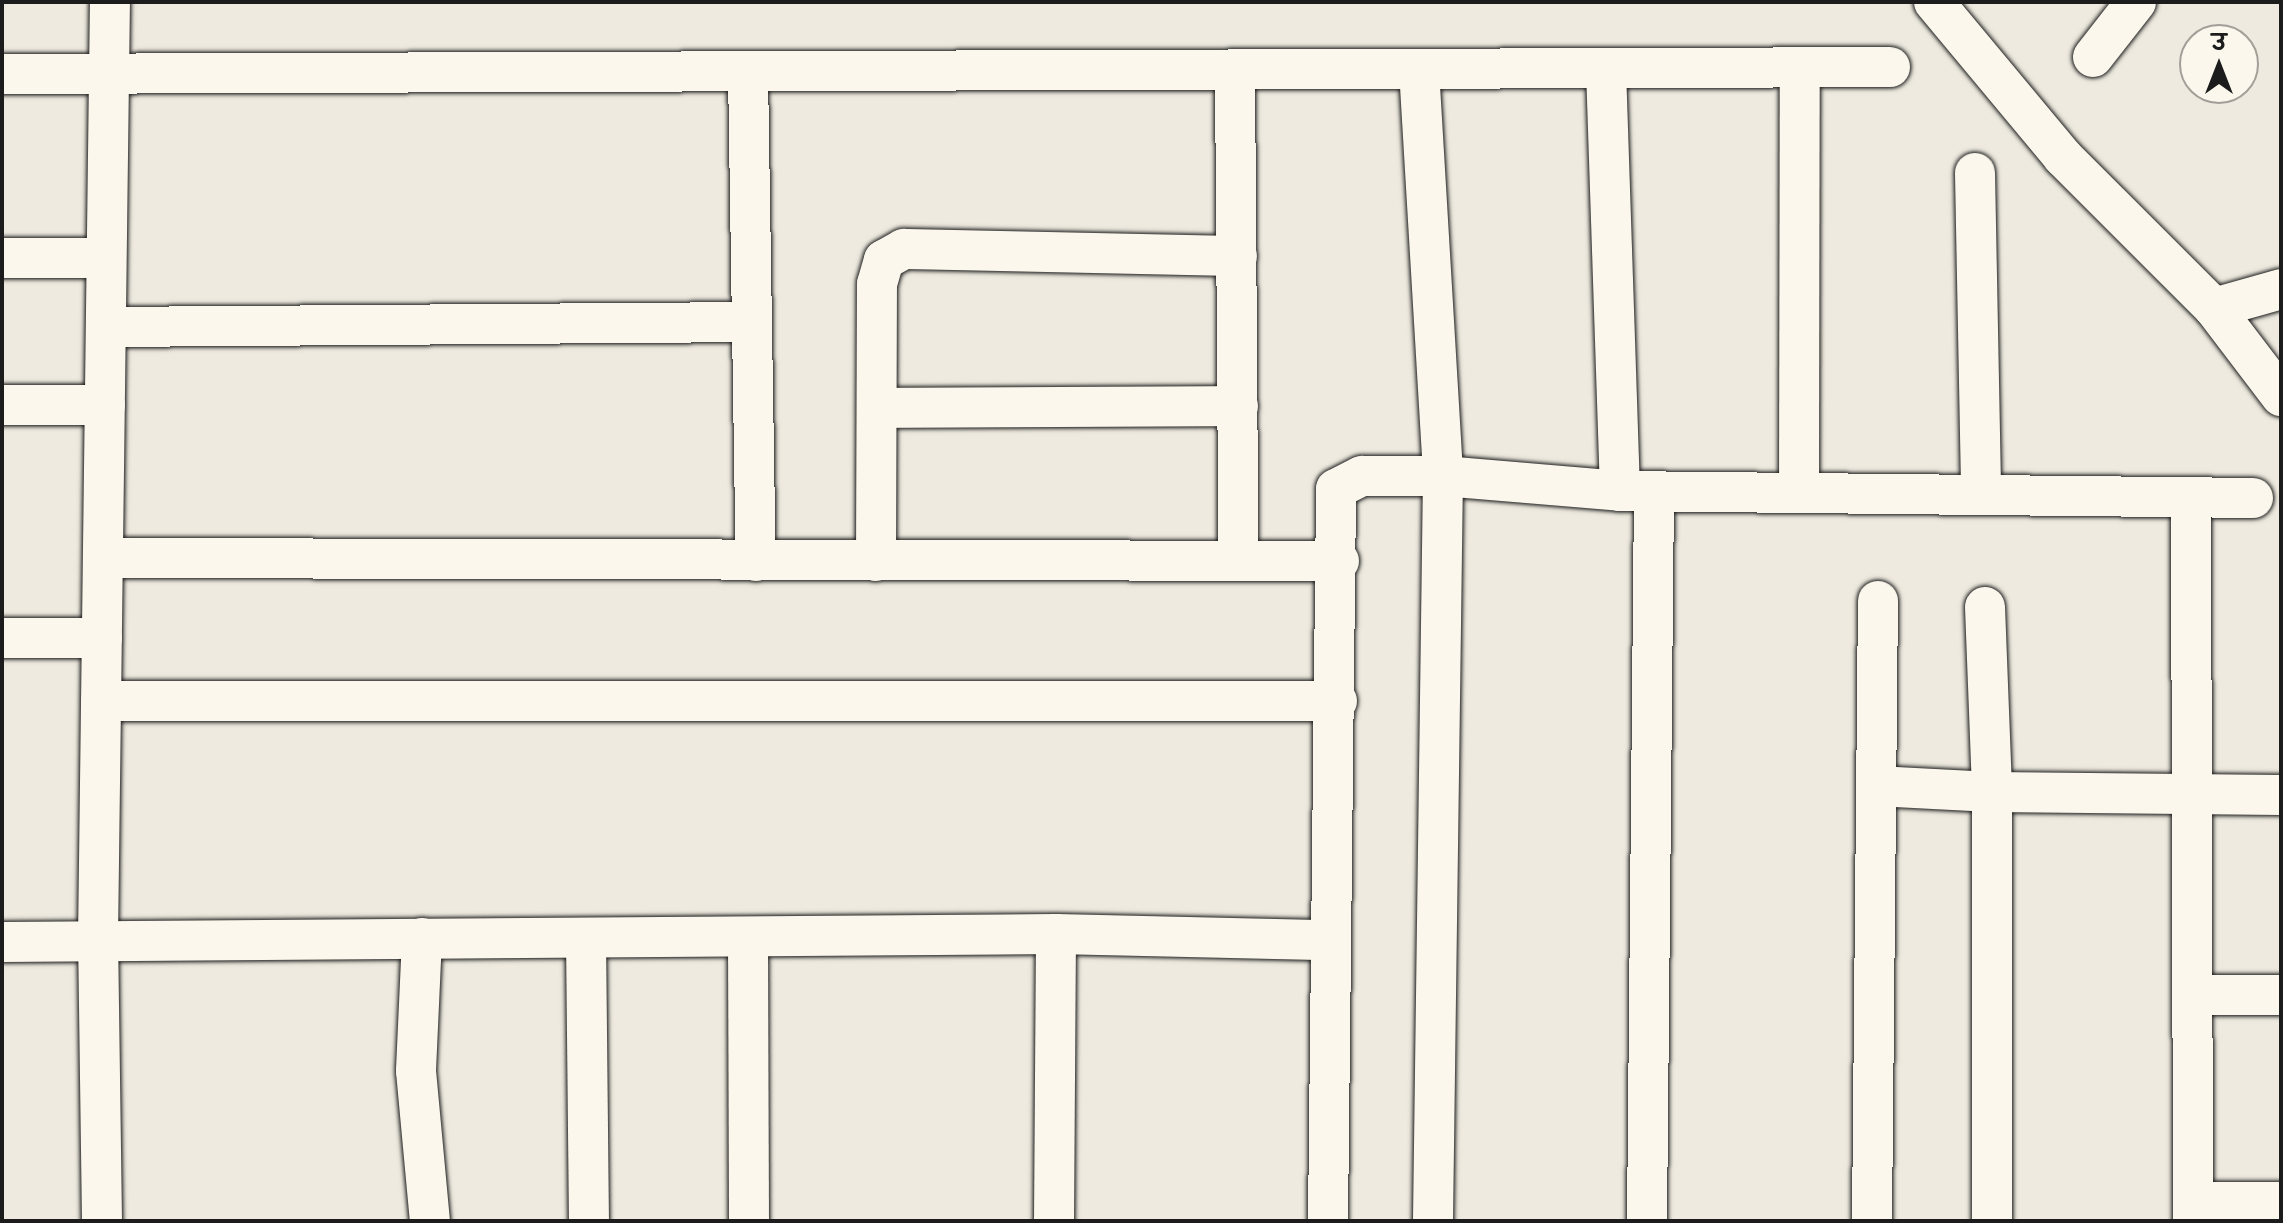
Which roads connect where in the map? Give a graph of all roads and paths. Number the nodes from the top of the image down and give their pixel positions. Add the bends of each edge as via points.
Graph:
1 (110, 2) edge
2 (1934, 2) edge
3 (2136, 2) edge
4 (2093, 57) dead end
5 (1890, 67) dead end
6 (1800, 68) junction
7 (1419, 69) junction
8 (1606, 69) junction
9 (1235, 70) junction
10 (748, 72) junction
11 (2, 74) edge
12 (109, 74) junction
13 (1975, 173) dead end
14 (1237, 256) junction
15 (2, 258) edge
16 (106, 258) junction
17 (2281, 289) edge
18 (2214, 308) junction
19 (752, 322) junction
20 (106, 327) junction
21 (2281, 396) edge
22 (2, 405) edge
23 (105, 405) junction
24 (1238, 406) junction
25 (880, 408) junction
26 (1443, 476) junction
27 (1637, 491) junction
28 (1799, 493) junction
29 (1981, 495) junction
30 (2191, 497) junction
31 (2253, 498) dead end
32 (103, 558) junction
33 (756, 561) junction
34 (876, 561) junction
35 (1238, 561) junction
36 (1339, 561) junction
37 (1878, 601) dead end
38 (1985, 607) dead end
39 (2, 638) edge
40 (102, 638) junction
41 (101, 701) junction
42 (1337, 701) junction
43 (1876, 786) junction
44 (1992, 792) junction
45 (2193, 795) junction
46 (2281, 795) edge
47 (1056, 934) junction
48 (748, 937) junction
49 (422, 938) junction
50 (586, 938) junction
51 (98, 940) junction
52 (1330, 940) junction
53 (2, 942) edge
54 (2194, 995) junction
55 (2281, 995) edge
56 (2281, 1202) edge
57 (2193, 1212) edge
58 (102, 1221) edge
59 (430, 1221) edge
60 (589, 1221) edge
61 (749, 1221) edge
62 (1054, 1221) edge
63 (1328, 1221) edge
64 (1433, 1221) edge
65 (1647, 1221) edge
66 (1872, 1221) edge
67 (1992, 1221) edge

1 - 12 street
2 - 18 street via 2063,157
3 - 4 street
5 - 6 street
6 - 8 street
6 - 28 street
7 - 8 street
7 - 9 street
7 - 26 street
8 - 27 street
9 - 10 street
9 - 14 street
10 - 12 street
10 - 19 street
11 - 12 street
12 - 16 street
13 - 29 street
14 - 24 street
14 - 25 street via 904,249 884,260 877,284
15 - 16 street
16 - 20 street
17 - 18 street
18 - 21 street
19 - 20 street
19 - 33 street
20 - 23 street
22 - 23 street
23 - 32 street
24 - 25 street
24 - 35 street
25 - 34 street
26 - 27 street
26 - 36 street via 1362,476 1336,489 1333,517
26 - 64 street
27 - 28 street
27 - 65 street
28 - 29 street
29 - 30 street
30 - 31 street
30 - 45 street
32 - 33 street
32 - 40 street
33 - 34 street
34 - 35 street
35 - 36 street
36 - 42 street
37 - 43 street
38 - 44 street
39 - 40 street
40 - 41 street
41 - 42 street
41 - 51 street
42 - 52 street
43 - 44 street
43 - 66 street
44 - 45 street
44 - 67 street
45 - 46 street
45 - 54 street
47 - 48 street
47 - 52 street
47 - 62 street
48 - 50 street
48 - 61 street
49 - 50 street
49 - 51 street
49 - 59 street via 416,1071
50 - 60 street
51 - 53 street
51 - 58 street
52 - 63 street
54 - 55 street
54 - 57 street
56 - 57 street

